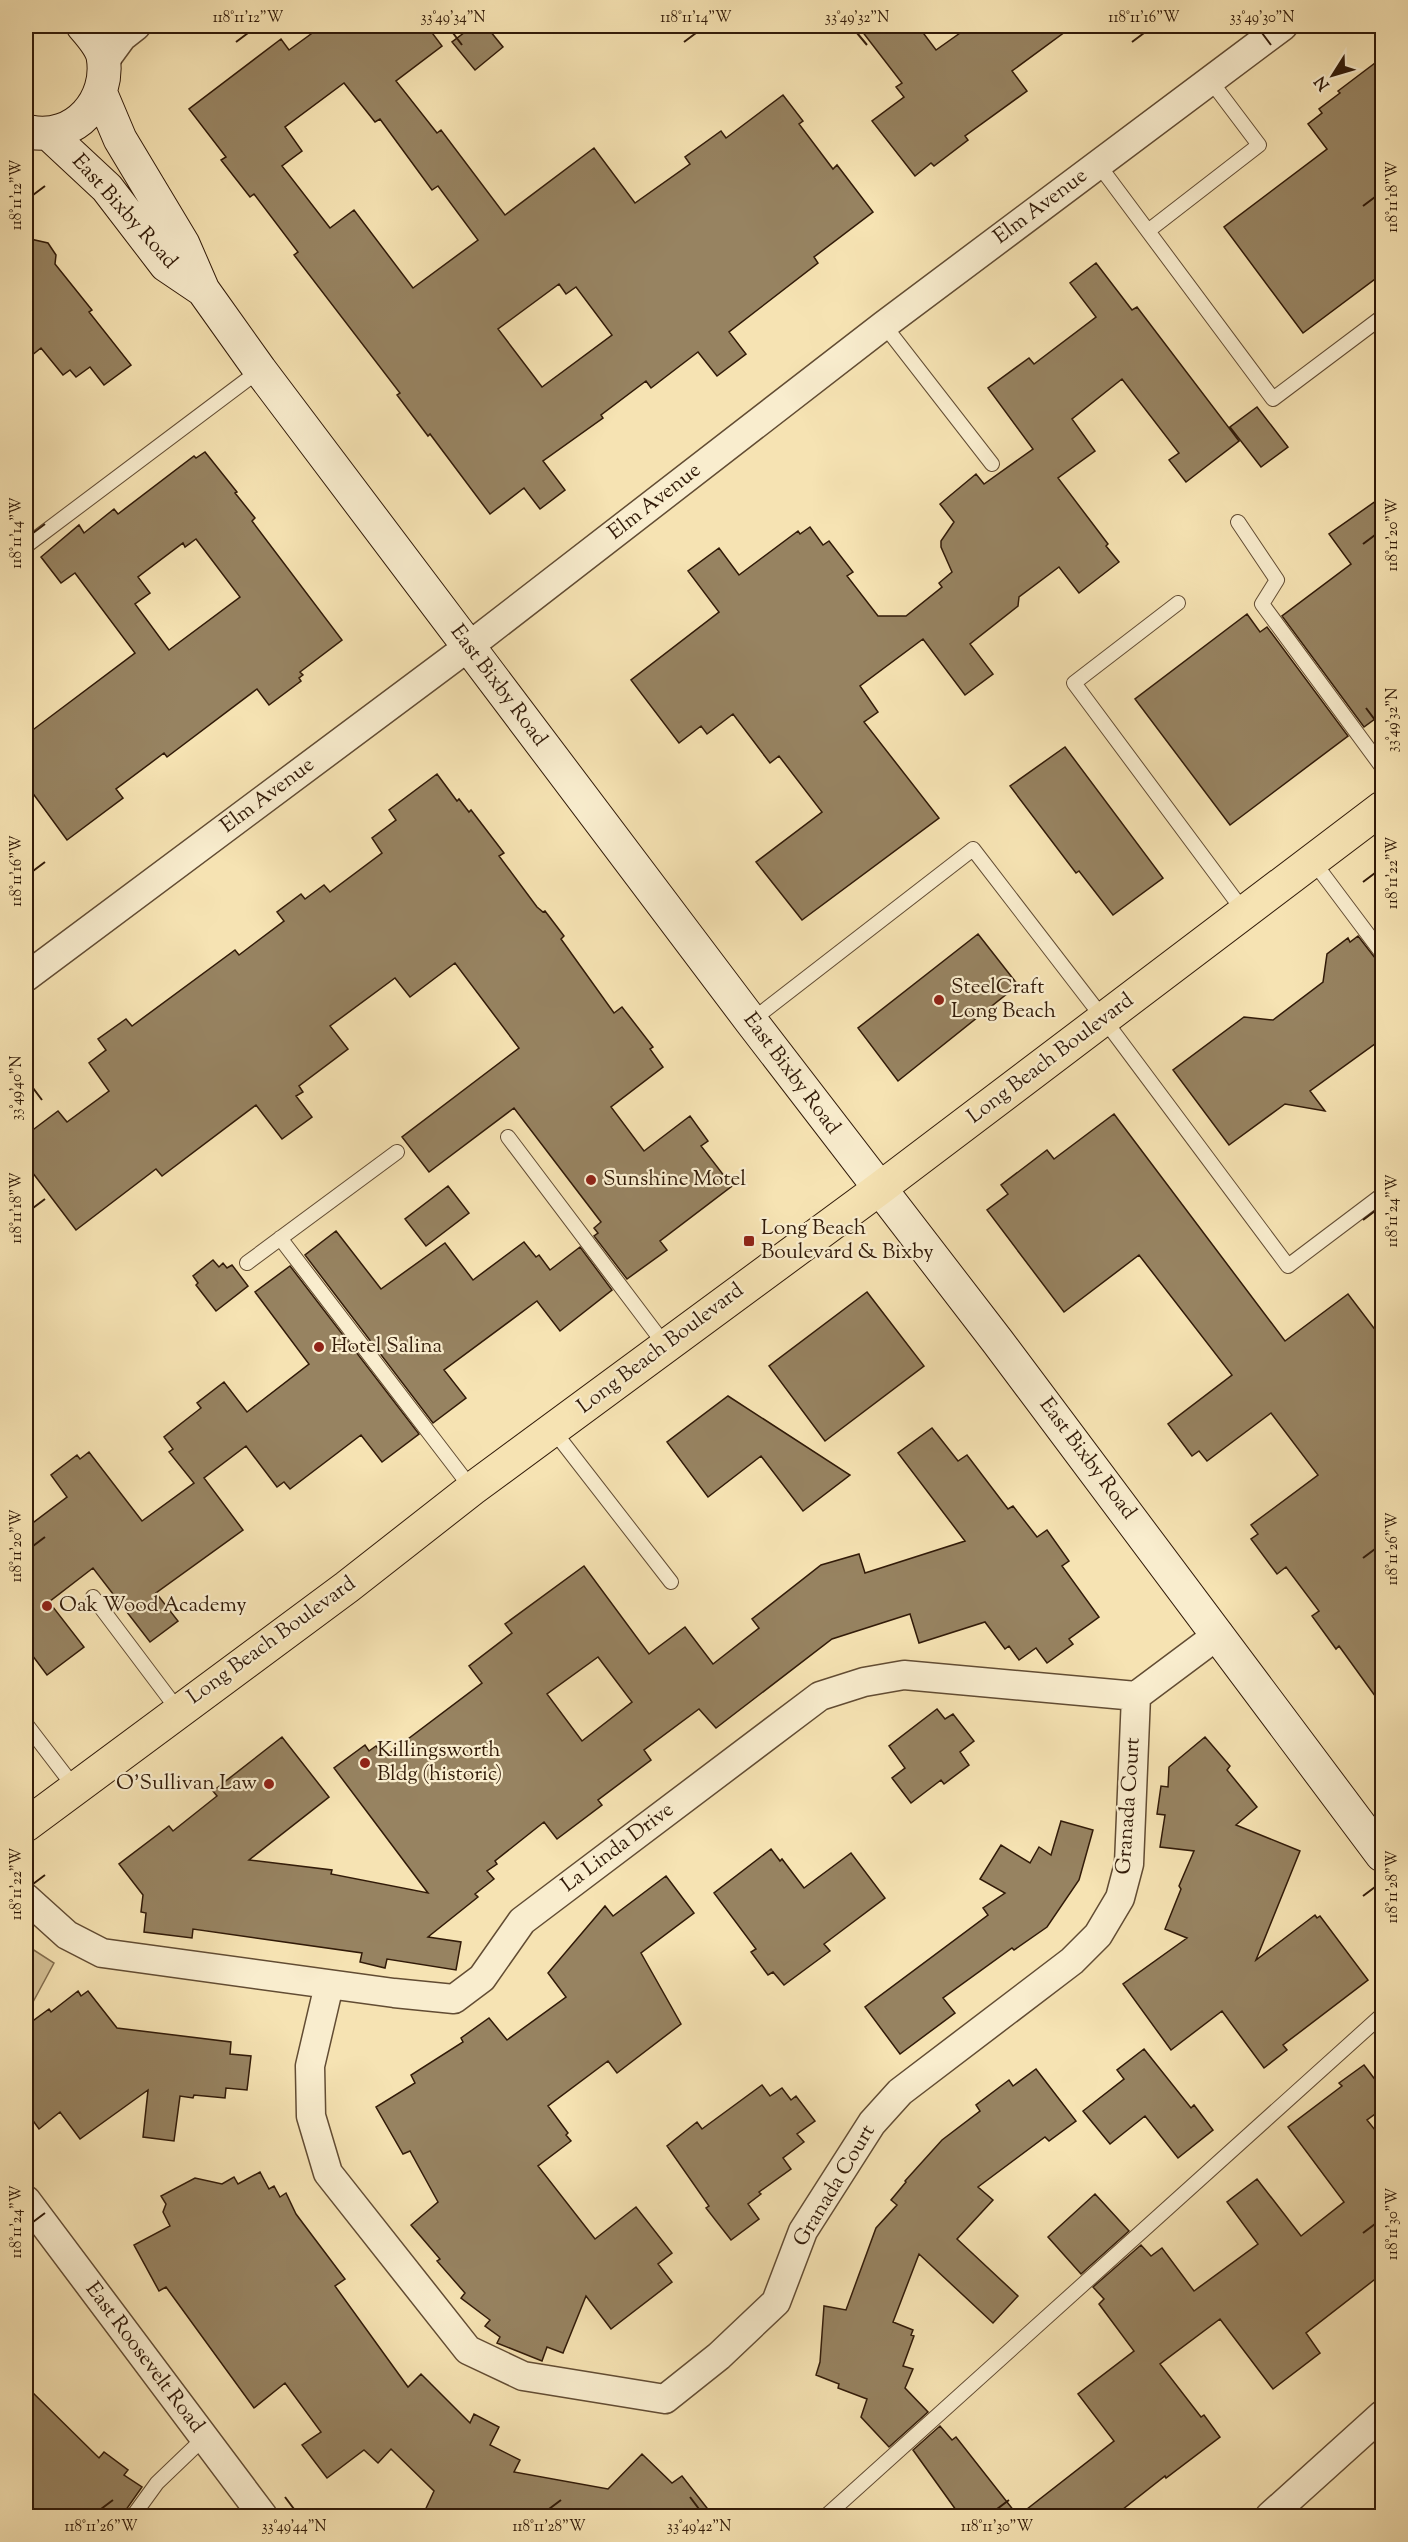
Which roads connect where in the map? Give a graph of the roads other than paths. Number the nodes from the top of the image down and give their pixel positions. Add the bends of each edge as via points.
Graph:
1 (83, 26) edge
2 (136, 26) edge
3 (1283, 26) edge
4 (102, 78) junction
5 (1210, 81) junction
6 (37, 132) edge
7 (1098, 164) junction
8 (1148, 231) junction
9 (203, 290) junction
10 (1383, 316) edge
11 (884, 325) junction
12 (260, 370) junction
13 (992, 464) dead end
14 (1238, 522) dead end
15 (26, 546) edge
16 (1178, 603) dead end
17 (468, 647) junction
18 (1383, 767) edge
19 (1383, 808) edge
20 (1313, 861) junction
21 (1245, 913) junction
22 (1383, 953) edge
23 (26, 976) edge
24 (1103, 1018) junction
25 (751, 1021) junction
26 (508, 1137) dead end
27 (397, 1152) dead end
28 (879, 1189) junction
29 (1383, 1195) edge
30 (280, 1238) junction
31 (247, 1263) dead end
32 (666, 1345) junction
33 (553, 1430) junction
34 (472, 1490) junction
35 (671, 1582) dead end
36 (93, 1597) dead end
37 (1219, 1635) junction
38 (1136, 1696) junction
39 (178, 1710) junction
40 (26, 1724) edge
41 (75, 1788) junction
42 (26, 1825) edge
43 (1383, 1856) edge
44 (26, 1898) edge
45 (329, 1984) junction
46 (1383, 2015) edge
47 (26, 2200) edge
48 (1383, 2415) edge
49 (204, 2438) junction
50 (133, 2517) edge
51 (263, 2517) edge
52 (826, 2517) edge
53 (1270, 2517) edge

1 - 4 street, East Bixby Road via 102,54
2 - 4 street via 122,37
3 - 5 street, Elm Avenue
4 - 6 street via 90,111 76,124 59,132
4 - 9 street, East Bixby Road via 120,139 183,244
5 - 7 street, Elm Avenue
5 - 8 lane via 1259,145
6 - 9 street, East Bixby Road via 106,188 166,264
7 - 8 lane
7 - 11 street, Elm Avenue
8 - 10 lane via 1273,399
9 - 12 street, East Bixby Road
11 - 13 lane
11 - 17 street, Elm Avenue
12 - 15 lane
12 - 17 street, East Bixby Road
14 - 18 lane via 1277,580 1262,604
16 - 21 lane via 1074,683
17 - 23 street, Elm Avenue
17 - 25 street, East Bixby Road
19 - 20 main road, Long Beach Boulevard
20 - 21 main road, Long Beach Boulevard
20 - 22 lane
21 - 24 main road, Long Beach Boulevard
24 - 25 lane via 973,849
24 - 28 main road, Long Beach Boulevard
24 - 29 lane via 1288,1266
25 - 28 street, East Bixby Road
26 - 32 lane
27 - 30 lane
28 - 32 main road, Long Beach Boulevard
28 - 37 street, East Bixby Road
30 - 31 lane
30 - 34 lane
32 - 33 main road, Long Beach Boulevard
33 - 34 main road, Long Beach Boulevard
33 - 35 lane
34 - 39 main road, Long Beach Boulevard
36 - 39 lane
37 - 38 street
37 - 43 street, East Bixby Road
38 - 45 street, La Linda Drive via 904,1675 819,1696 522,1921 482,1978 454,1999
38 - 45 street, Granada Court via 1129,1864 1120,1898 1098,1935 1056,1974 900,2092 873,2123 803,2231 776,2302 665,2399 523,2376 468,2350 328,2173 311,2116 310,2066
39 - 41 main road, Long Beach Boulevard
40 - 41 lane
41 - 42 main road, Long Beach Boulevard
44 - 45 street, La Linda Drive via 67,1935 102,1953
46 - 52 lane
47 - 49 street, East Roosevelt Road
48 - 53 street
49 - 50 lane via 157,2483
49 - 51 street, East Roosevelt Road

